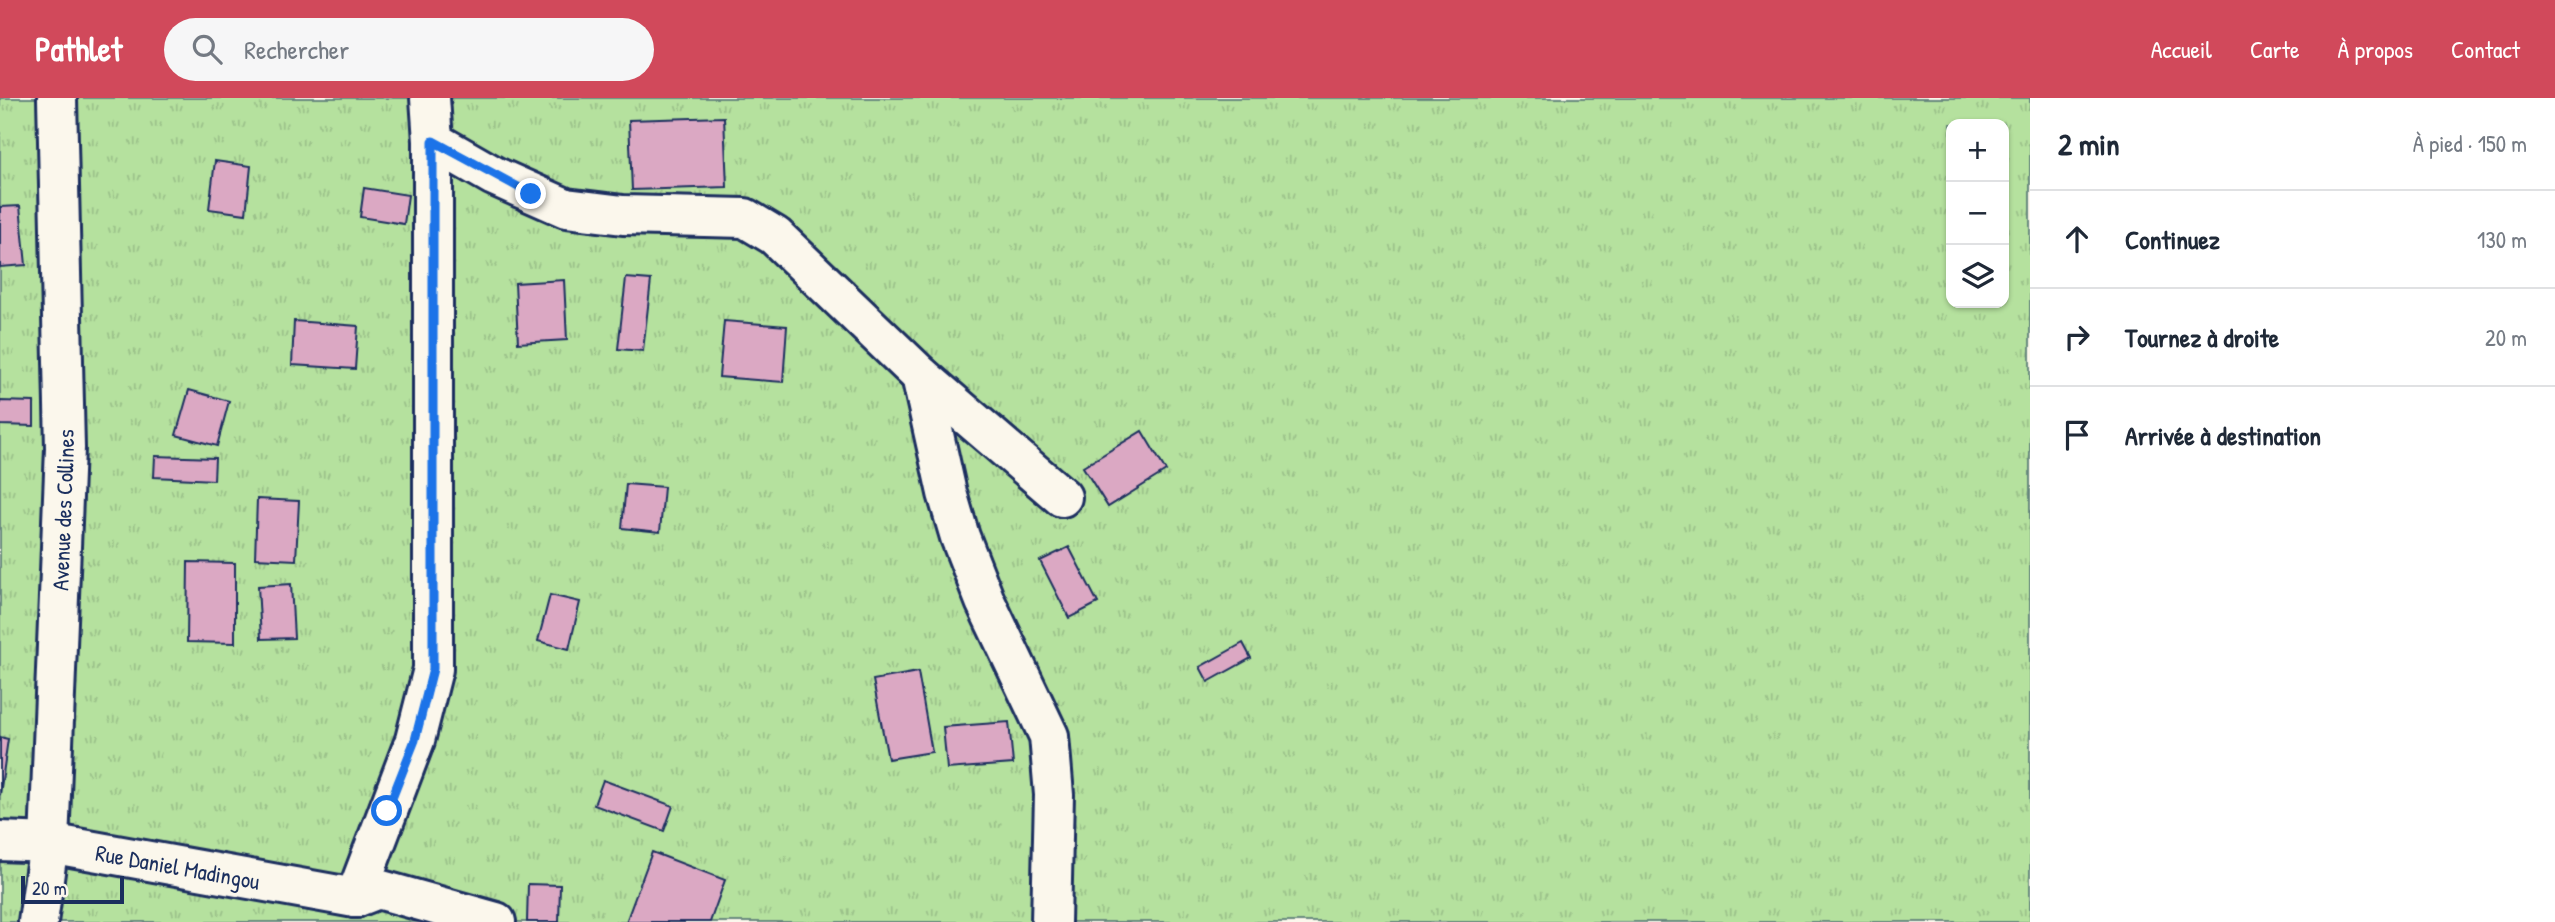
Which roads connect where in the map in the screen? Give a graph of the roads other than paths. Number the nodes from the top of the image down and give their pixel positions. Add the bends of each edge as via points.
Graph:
1 (57, 98) edge
2 (430, 98) edge
3 (433, 141) junction
4 (921, 376) junction
5 (1062, 497) dead end
6 (0, 841) edge
7 (49, 843) junction
8 (370, 903) edge
9 (38, 922) edge
10 (495, 922) edge
11 (1051, 922) edge

1 - 7 street, Avenue des Collines via 65,448
2 - 3 street
3 - 4 street via 494,176 566,208 623,215 745,218 775,236
3 - 8 street via 433,669
4 - 5 street
4 - 11 street via 960,537 1049,736 1054,795
6 - 7 street, Rue Daniel Madingou
7 - 8 street, Rue Daniel Madingou
7 - 9 street, Avenue des Collines
8 - 10 street, Rue Daniel Madingou

